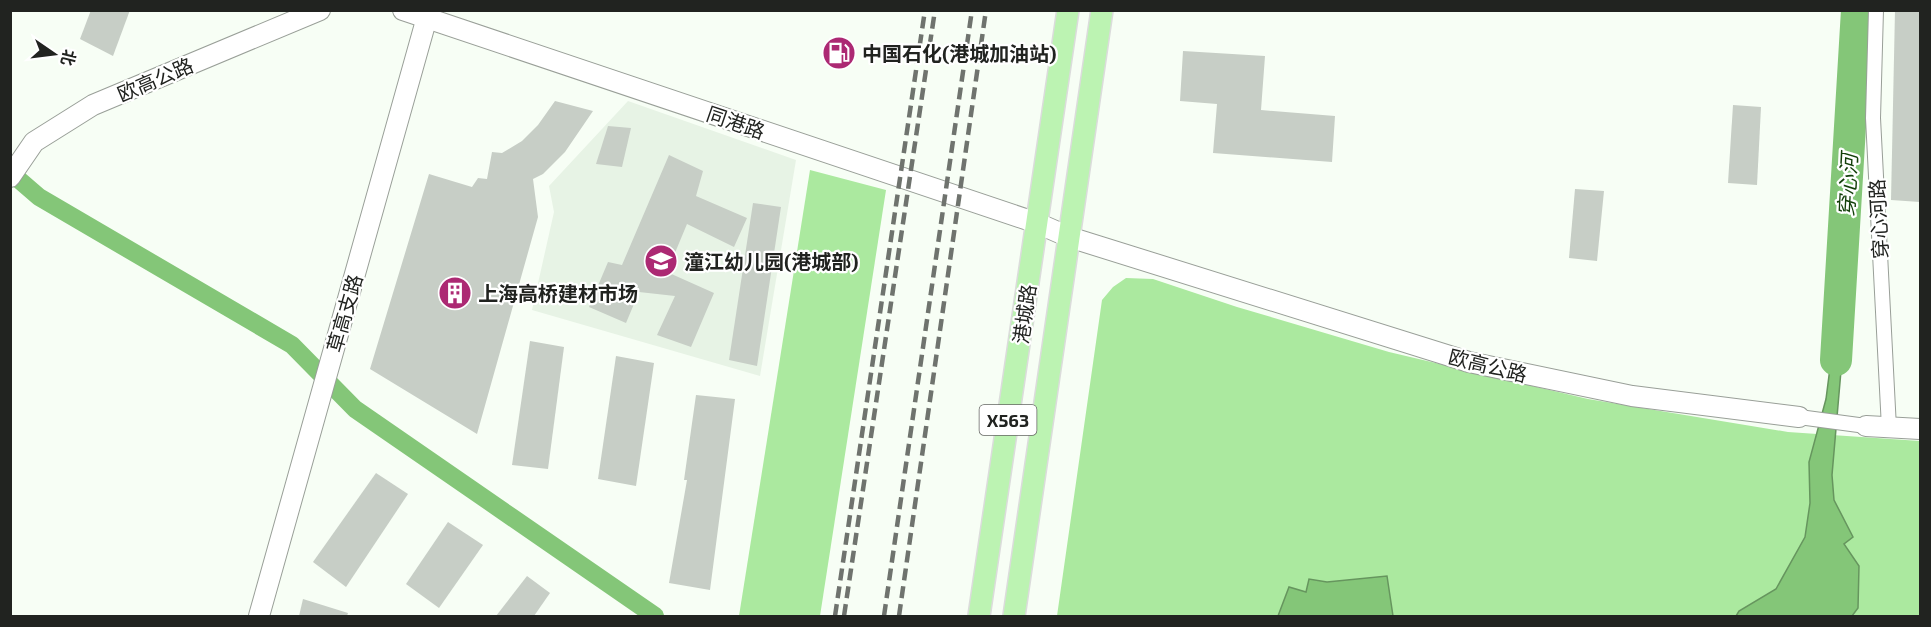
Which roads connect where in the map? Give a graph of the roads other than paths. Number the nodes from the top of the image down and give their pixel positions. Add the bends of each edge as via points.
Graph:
1 (320, 10) edge
2 (403, 10) edge
3 (1068, 10) edge
4 (1102, 10) edge
5 (1876, 10) edge
6 (428, 15) edge
7 (10, 177) edge
8 (1037, 223) junction
9 (1069, 237) junction
10 (1799, 417) joint
11 (1866, 426) joint
12 (1888, 428) junction
13 (1920, 429) edge
14 (259, 616) edge
15 (979, 616) edge
16 (1014, 616) edge

1 - 7 street, 欧高公路 via 93,105 34,142
2 - 6 street, 同港路
3 - 8 main road, 港城路 / X563
4 - 9 main road, 港城路 / X563
5 - 12 street, 穿心河路 via 1873,118
6 - 8 street, 同港路
6 - 14 street, 草高支路
8 - 9 street, 同港路
8 - 15 main road, 港城路 / X563
9 - 10 street, 欧高公路 via 1469,363 1632,396
9 - 16 main road, 港城路 / X563
10 - 11 street, 欧高公路
11 - 12 street, 欧高公路
12 - 13 street, 欧高公路

